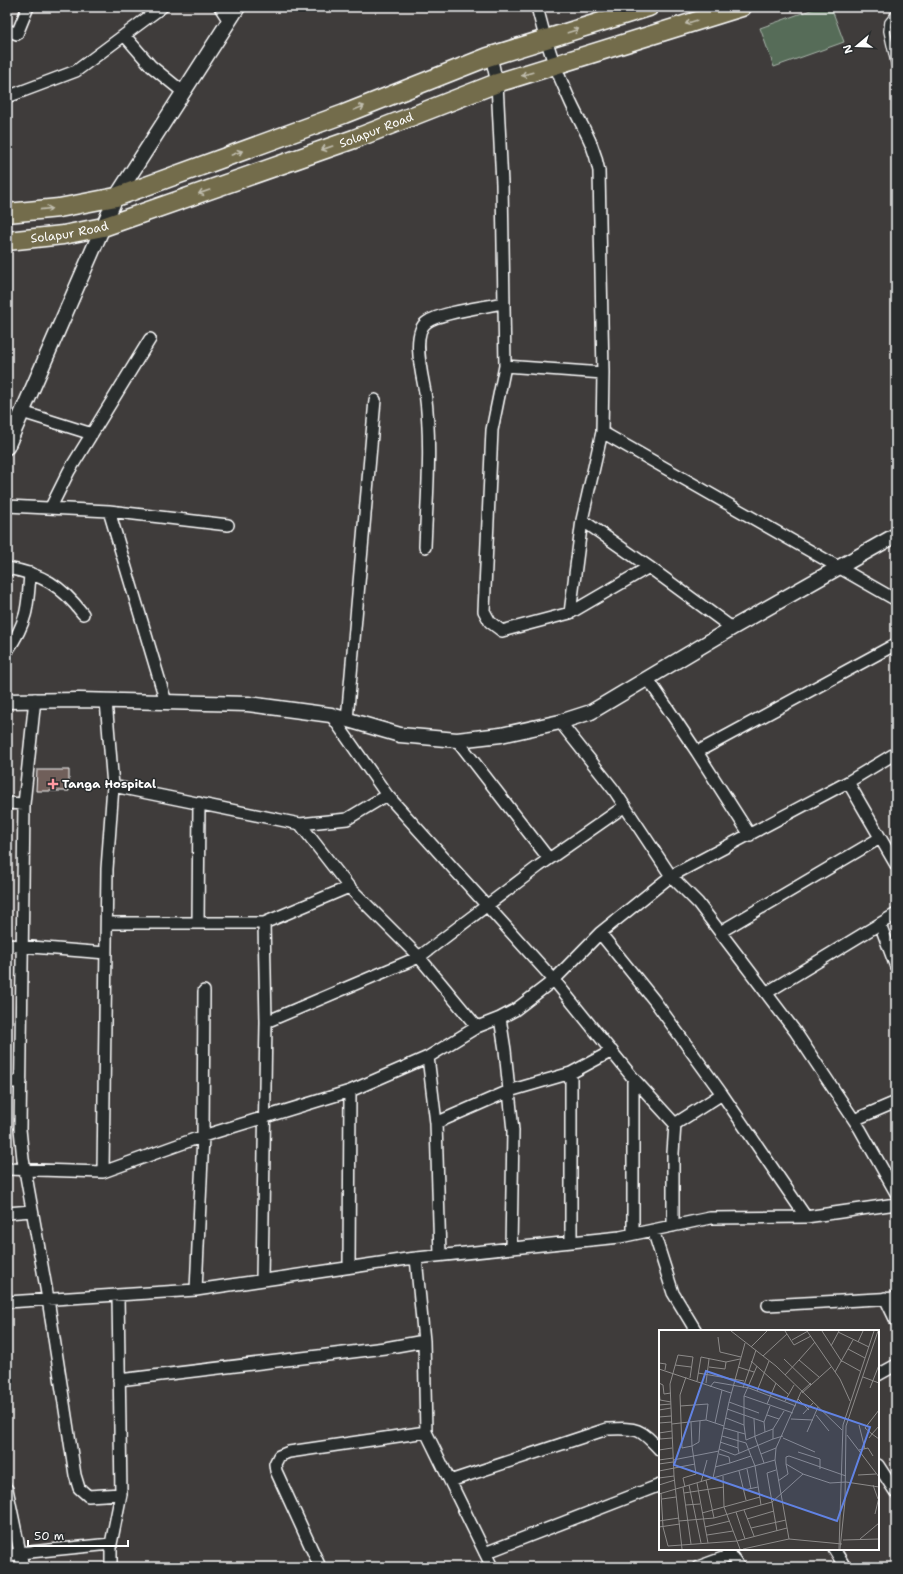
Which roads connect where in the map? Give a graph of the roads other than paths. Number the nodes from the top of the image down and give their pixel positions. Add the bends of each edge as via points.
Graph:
1 (28, 7) edge
2 (162, 7) edge
3 (220, 7) edge
4 (238, 7) edge
5 (537, 7) edge
6 (649, 7) edge
7 (742, 7) edge
8 (896, 12) edge
9 (229, 20) junction
10 (7, 30) edge
11 (125, 36) junction
12 (545, 40) junction
13 (491, 56) junction
14 (554, 66) junction
15 (896, 72) edge
16 (497, 83) junction
17 (183, 92) junction
18 (7, 98) edge
19 (116, 197) junction
20 (7, 213) edge
21 (103, 227) junction
22 (7, 241) edge
23 (504, 303) junction
24 (150, 340) dead end
25 (505, 366) junction
26 (603, 373) junction
27 (375, 400) dead end
28 (22, 412) junction
29 (602, 432) junction
30 (92, 434) junction
31 (7, 447) edge
32 (7, 506) edge
33 (51, 508) junction
34 (109, 511) junction
35 (582, 520) junction
36 (228, 525) dead end
37 (896, 535) edge
38 (425, 547) dead end
39 (649, 567) junction
40 (839, 567) junction
41 (7, 568) edge
42 (30, 573) junction
43 (896, 600) edge
44 (570, 613) junction
45 (83, 614) dead end
46 (732, 628) junction
47 (896, 644) edge
48 (7, 651) edge
49 (648, 679) junction
50 (35, 699) junction
51 (106, 700) junction
52 (7, 701) edge
53 (166, 702) junction
54 (331, 715) junction
55 (347, 720) junction
56 (560, 722) junction
57 (457, 740) junction
58 (697, 752) junction
59 (896, 753) edge
60 (848, 782) junction
61 (113, 786) junction
62 (387, 795) junction
63 (7, 803) edge
64 (199, 803) junction
65 (24, 804) junction
66 (625, 806) junction
67 (300, 824) junction
68 (750, 835) junction
69 (880, 838) junction
70 (549, 859) junction
71 (896, 865) edge
72 (671, 876) junction
73 (349, 887) junction
74 (487, 906) junction
75 (896, 914) edge
76 (106, 923) junction
77 (198, 923) junction
78 (264, 923) junction
79 (880, 924) junction
80 (720, 932) junction
81 (600, 933) junction
82 (7, 945) edge
83 (22, 946) junction
84 (106, 953) junction
85 (419, 958) junction
86 (896, 967) edge
87 (554, 980) junction
88 (204, 991) dead end
89 (766, 993) junction
90 (500, 1018) junction
91 (266, 1022) junction
92 (477, 1027) junction
93 (612, 1051) junction
94 (428, 1057) junction
95 (571, 1073) junction
96 (633, 1078) junction
97 (7, 1082) edge
98 (21, 1082) junction
99 (350, 1091) junction
100 (510, 1091) junction
101 (722, 1094) junction
102 (896, 1102) edge
103 (265, 1116) junction
104 (854, 1120) junction
105 (436, 1123) junction
106 (675, 1124) junction
107 (202, 1136) junction
108 (7, 1169) edge
109 (25, 1170) junction
110 (103, 1172) junction
111 (896, 1193) edge
112 (896, 1204) edge
113 (32, 1211) junction
114 (7, 1213) edge
115 (806, 1217) junction
116 (673, 1226) junction
117 (653, 1230) junction
118 (633, 1234) junction
119 (570, 1242) junction
120 (511, 1248) junction
121 (440, 1255) junction
122 (416, 1258) junction
123 (349, 1268) junction
124 (262, 1280) junction
125 (196, 1290) junction
126 (118, 1296) junction
127 (891, 1298) edge
128 (48, 1299) junction
129 (7, 1302) edge
130 (768, 1305) dead end
131 (896, 1321) edge
132 (695, 1330) edge
133 (424, 1341) junction
134 (896, 1365) edge
135 (879, 1374) edge
136 (119, 1380) junction
137 (426, 1432) junction
138 (659, 1449) edge
139 (879, 1467) edge
140 (450, 1481) junction
141 (659, 1485) edge
142 (7, 1489) edge
143 (896, 1493) edge
144 (121, 1494) junction
145 (111, 1544) junction
146 (835, 1550) edge
147 (729, 1552) edge
148 (20, 1553) junction
149 (485, 1553) junction
150 (7, 1556) edge
151 (23, 1567) edge
152 (111, 1567) edge
153 (320, 1567) edge
154 (492, 1567) edge
155 (698, 1567) edge
156 (739, 1567) edge
157 (845, 1567) edge

1 - 10 street via 17,34
2 - 11 street
3 - 9 street
4 - 9 street
5 - 12 street
12 -> 6 main road, Solapur Road
7 -> 14 main road, Solapur Road
8 - 15 lane via 888,22 887,31
9 - 17 street
11 - 17 street via 152,66
11 - 18 street via 76,71
12 - 13 main road, Solapur Road
12 - 14 street
13 - 16 street
19 -> 13 main road, Solapur Road via 344,114
14 -> 16 main road, Solapur Road
14 - 26 street via 587,131 599,171
16 -> 21 main road, Solapur Road via 354,139
16 - 23 street
17 - 19 street
20 -> 19 main road, Solapur Road via 59,208
19 - 21 street
21 - 22 main road, Solapur Road via 63,235
21 - 28 street
23 - 25 street
23 - 38 street via 440,316 426,322 419,331 429,441
24 - 30 street
25 - 26 street
25 - 44 street via 492,430 484,611 490,622 502,631
26 - 29 street
27 - 55 street
28 - 30 street
28 - 31 street
29 - 35 street
29 - 40 street
30 - 33 street via 61,484
32 - 33 street
33 - 34 street
34 - 36 street
34 - 53 street
35 - 39 street
35 - 44 street
37 - 40 street
39 - 44 street
39 - 46 street
40 - 43 street
40 - 46 street
41 - 42 street
42 - 45 street via 59,587
42 - 48 street via 25,619 19,634
46 - 49 street
47 - 58 street
49 - 56 street via 591,712
49 - 58 street
50 - 51 street
50 - 52 street
50 - 65 street
51 - 53 street
51 - 61 street
53 - 54 street via 248,704
54 - 55 street
54 - 62 street
55 - 57 street via 400,735
56 - 57 street via 501,735
56 - 66 street
57 - 70 street
58 - 68 street
59 - 60 street
60 - 68 street
60 - 69 street
61 - 64 street
61 - 76 street
62 - 67 street via 346,819
62 - 74 street
63 - 65 street
64 - 67 street
64 - 77 street
65 - 83 street
66 - 70 street
66 - 72 street
67 - 73 street
68 - 72 street
69 - 71 street
69 - 80 street
70 - 74 street
72 - 80 street via 698,903
72 - 81 street
73 - 78 street
73 - 85 street
74 - 85 street
74 - 87 street
75 - 79 street
76 - 77 street
76 - 84 street
77 - 78 street
78 - 91 street
79 - 86 street
79 - 89 street
80 - 89 street
81 - 87 street
81 - 101 street
82 - 83 street
83 - 84 street
83 - 98 street
84 - 110 street
85 - 91 street
85 - 92 street
87 - 90 street via 515,1010
87 - 93 street
88 - 107 street
89 - 104 street via 795,1031
90 - 92 street
90 - 100 street
91 - 103 street
92 - 94 street
93 - 95 street
93 - 96 street
94 - 99 street
94 - 105 street
95 - 100 street
95 - 119 street
96 - 106 street
96 - 118 street
97 - 98 street
98 - 109 street via 20,1129
99 - 103 street
99 - 123 street
100 - 105 street
100 - 120 street via 513,1131
101 - 106 street
101 - 115 street
102 - 104 street
103 - 107 street
103 - 124 street
104 - 111 street
105 - 121 street
106 - 116 street
107 - 110 street
107 - 125 street
108 - 109 street
109 - 110 street
109 - 113 street
112 - 115 street
113 - 114 street
113 - 128 street
115 - 116 street via 710,1218
116 - 117 street
117 - 118 street
117 - 132 street via 673,1293
118 - 119 street
119 - 120 street
120 - 121 street
121 - 122 street
122 - 123 street
122 - 133 street
123 - 124 street
124 - 125 street
125 - 126 street
126 - 128 street
126 - 136 street
127 - 130 street
127 - 131 street
128 - 129 street
128 - 144 street via 78,1488 88,1496
133 - 136 street
133 - 137 street
134 - 135 street
136 - 144 street
137 - 140 street
137 - 153 street via 289,1452 279,1456 275,1464 276,1472
138 - 140 street via 645,1433 634,1428 607,1429
139 - 143 street
140 - 149 street
141 - 149 street
142 - 148 street
144 - 145 street
145 - 148 street
145 - 152 street
146 - 157 street
147 - 155 street
147 - 156 street
148 - 150 street
148 - 151 street
149 - 154 street

